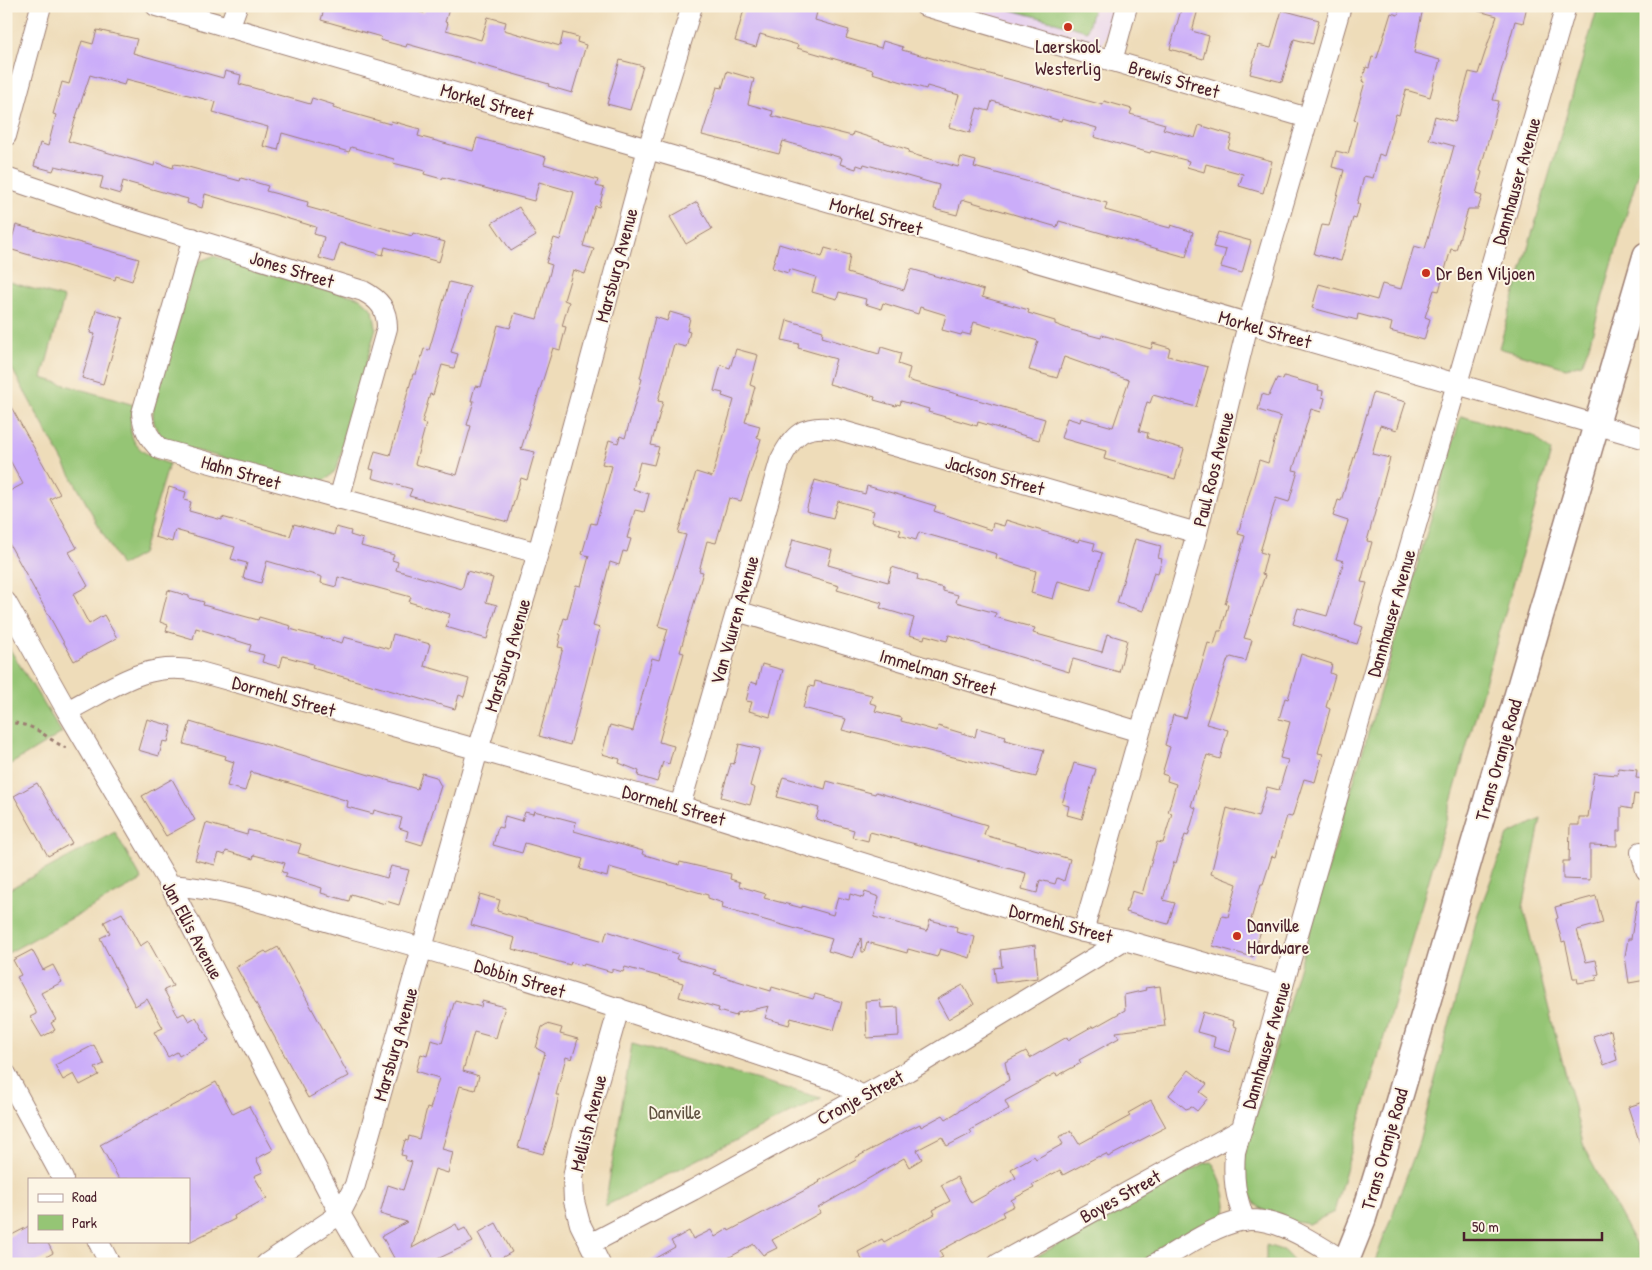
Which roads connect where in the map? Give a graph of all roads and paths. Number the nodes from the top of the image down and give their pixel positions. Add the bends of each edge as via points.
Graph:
1 (41, 6) edge
2 (237, 6) edge
3 (692, 6) edge
4 (925, 6) edge
5 (1127, 6) edge
6 (1341, 6) edge
7 (1566, 6) edge
8 (163, 7) edge
9 (229, 28) junction
10 (1112, 61) junction
11 (1308, 118) junction
12 (6, 136) edge
13 (648, 149) junction
14 (6, 178) edge
15 (193, 238) junction
16 (1646, 255) edge
17 (1248, 324) junction
18 (1457, 384) junction
19 (1596, 425) junction
20 (794, 437) joint
21 (1646, 439) edge
22 (339, 499) junction
23 (1197, 533) junction
24 (538, 553) junction
25 (6, 602) edge
26 (736, 611) junction
27 (67, 711) junction
28 (6, 722) edge
29 (1140, 732) junction
30 (478, 750) junction
31 (93, 756) junction
32 (680, 806) junction
33 (170, 885) junction
34 (1083, 932) junction
35 (1124, 940) junction
36 (422, 948) junction
37 (1284, 985) junction
38 (618, 1008) junction
39 (6, 1074) edge
40 (861, 1095) junction
41 (1242, 1129) junction
42 (63, 1178) edge
43 (340, 1214) junction
44 (1245, 1221) junction
45 (99, 1242) edge
46 (590, 1244) junction
47 (1346, 1263) edge
48 (110, 1264) edge
49 (266, 1264) edge
50 (369, 1264) edge
51 (600, 1264) edge
52 (998, 1264) edge
53 (1155, 1264) edge

1 - 12 street
2 - 9 street
3 - 13 street, Marsburg Avenue
4 - 10 street, Brewis Street
5 - 10 street
6 - 11 street, Paul Roos Avenue
7 - 18 street, Dannhauser Avenue
8 - 9 street, Morkel Street
9 - 13 street, Morkel Street
10 - 11 street, Brewis Street
11 - 17 street, Paul Roos Avenue
13 - 17 street, Morkel Street
13 - 24 street, Marsburg Avenue
14 - 15 street, Jones Street
15 - 22 street, Jones Street via 363,291 376,297 384,307 387,328
15 - 22 street, Hahn Street via 142,413 146,433 160,449
16 - 19 main road, Trans Oranje Road
17 - 18 street, Morkel Street
17 - 23 street, Paul Roos Avenue
18 - 19 street, Morkel Street
18 - 37 street, Dannhauser Avenue
19 - 21 street, Morkel Street
19 - 47 main road, Trans Oranje Road via 1363,1220
20 - 23 street, Jackson Street via 813,427 836,429
20 - 26 street, Van Vuuren Avenue via 780,461
22 - 24 street, Hahn Street
23 - 29 street, Paul Roos Avenue
24 - 30 street, Marsburg Avenue
25 - 27 street, Jan Ellis Avenue
26 - 29 street, Immelman Street
26 - 32 street, Van Vuuren Avenue
27 - 30 street, Dormehl Street via 138,675 176,667
27 - 31 street, Jan Ellis Avenue
28 - 31 path via 40,730 53,742 76,754
29 - 34 street, Paul Roos Avenue
30 - 32 street, Dormehl Street
30 - 36 street, Marsburg Avenue
31 - 33 street, Jan Ellis Avenue
32 - 34 street, Dormehl Street
33 - 36 street, Dobbin Street via 220,893
33 - 43 street, Jan Ellis Avenue
34 - 35 street, Dormehl Street
35 - 37 street, Dormehl Street
35 - 40 street, Cronje Street via 908,1072
36 - 38 street, Dobbin Street
36 - 43 street, Marsburg Avenue via 355,1185
37 - 41 street, Dannhauser Avenue
38 - 40 street, Dobbin Street via 834,1080
38 - 46 street, Mellish Avenue via 573,1178 574,1201
39 - 42 street
40 - 46 street, Cronje Street
41 - 44 street, Dannhauser Avenue via 1233,1178 1237,1202
41 - 52 street, Boyes Street
43 - 49 street, Marsburg Avenue
43 - 50 street, Jan Ellis Avenue
44 - 47 street via 1272,1223 1287,1229
44 - 53 street via 1212,1232
45 - 48 street
46 - 51 street, Mellish Avenue

